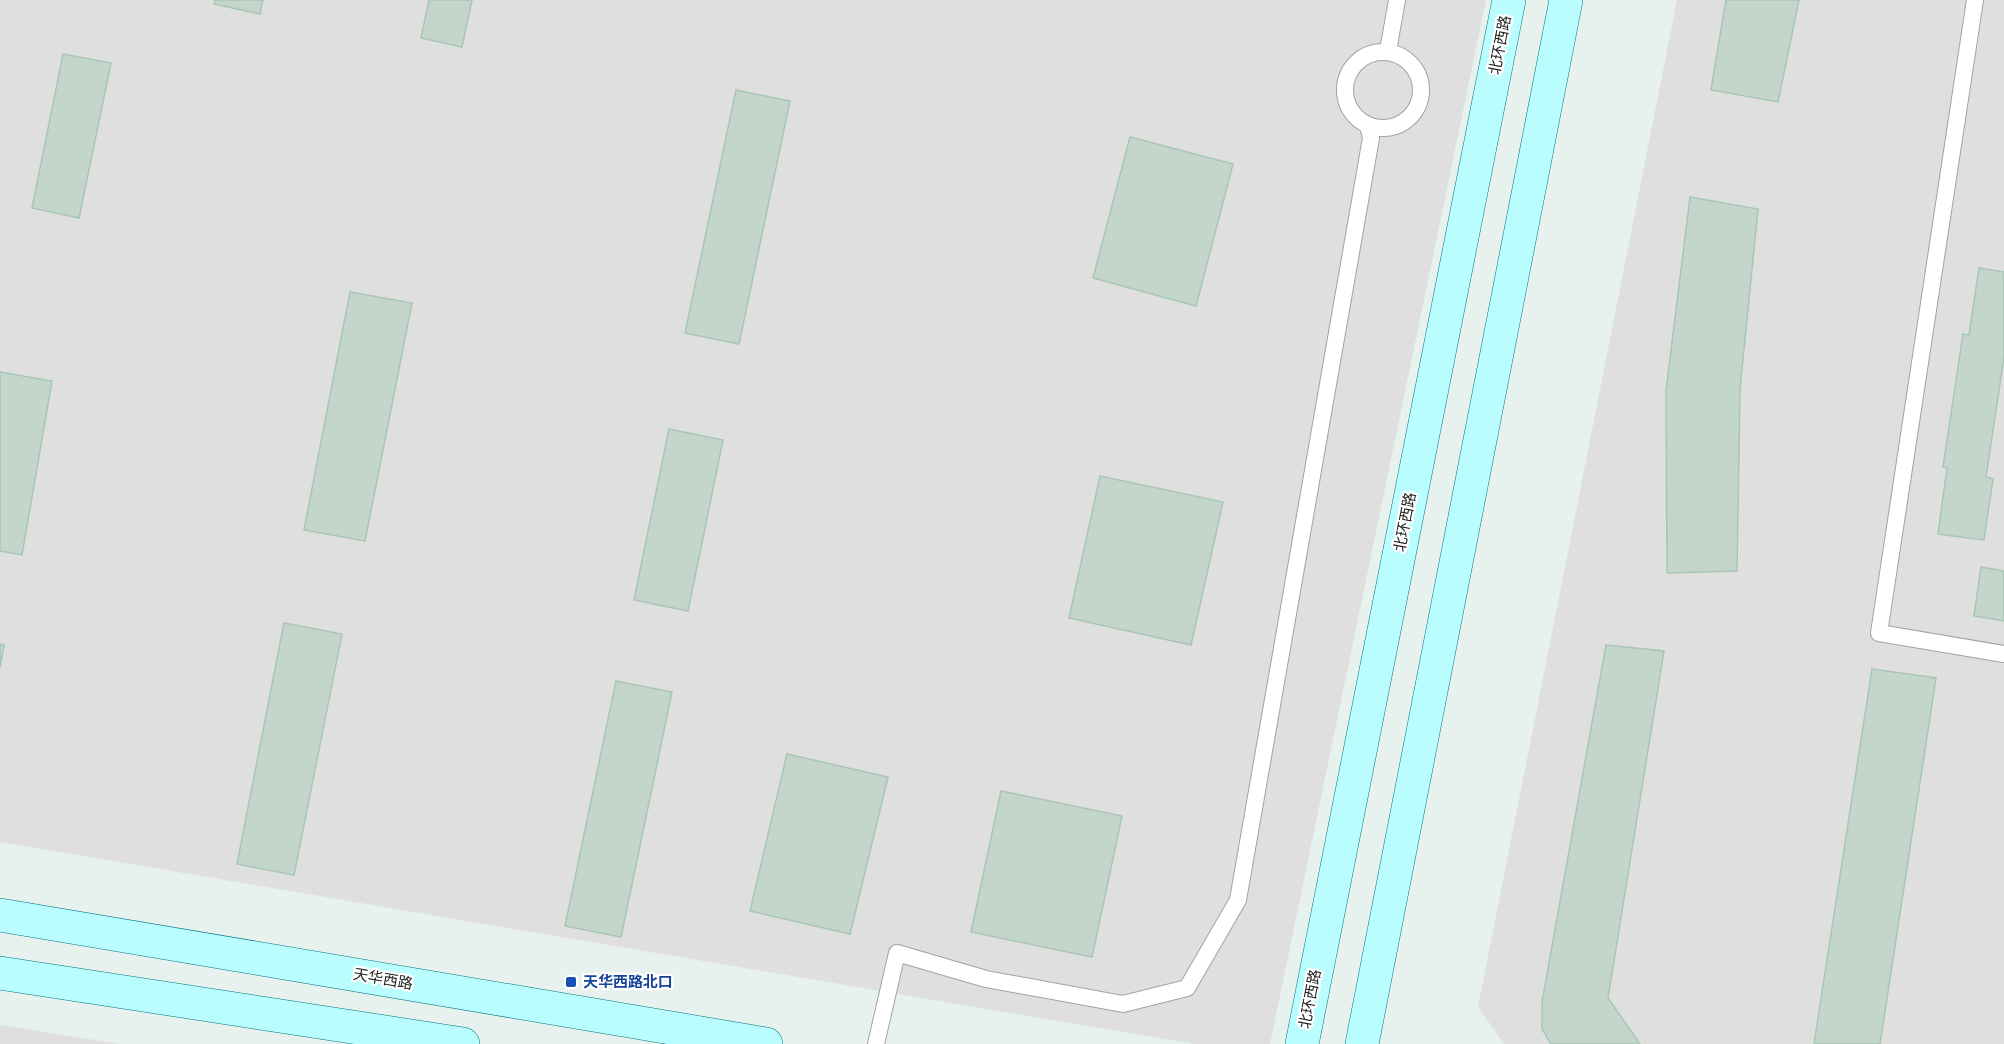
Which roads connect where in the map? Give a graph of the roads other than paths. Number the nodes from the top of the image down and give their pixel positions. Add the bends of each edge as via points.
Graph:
1 (1397, 0) edge
2 (1509, 0) edge
3 (1566, 0) edge
4 (1975, 0) edge
5 (1388, 51) junction
6 (1368, 126) junction
7 (2004, 654) edge
8 (0, 915) edge
9 (0, 973) edge
10 (463, 1044) edge
11 (766, 1044) edge
12 (876, 1044) edge
13 (1302, 1044) edge
14 (1362, 1044) edge

1 - 5 lane
2 - 13 street, 北环西路
3 - 14 street
4 - 7 lane via 1879,633
5 - 6 lane via 1366,55 1350,70 1344,91 1351,112
5 - 6 lane via 1408,60 1420,78 1421,100 1409,118 1390,129
6 - 12 lane via 1369,150 1238,900 1187,988 1123,1004 986,979 897,953
8 - 11 street, 天华西路
9 - 10 street

